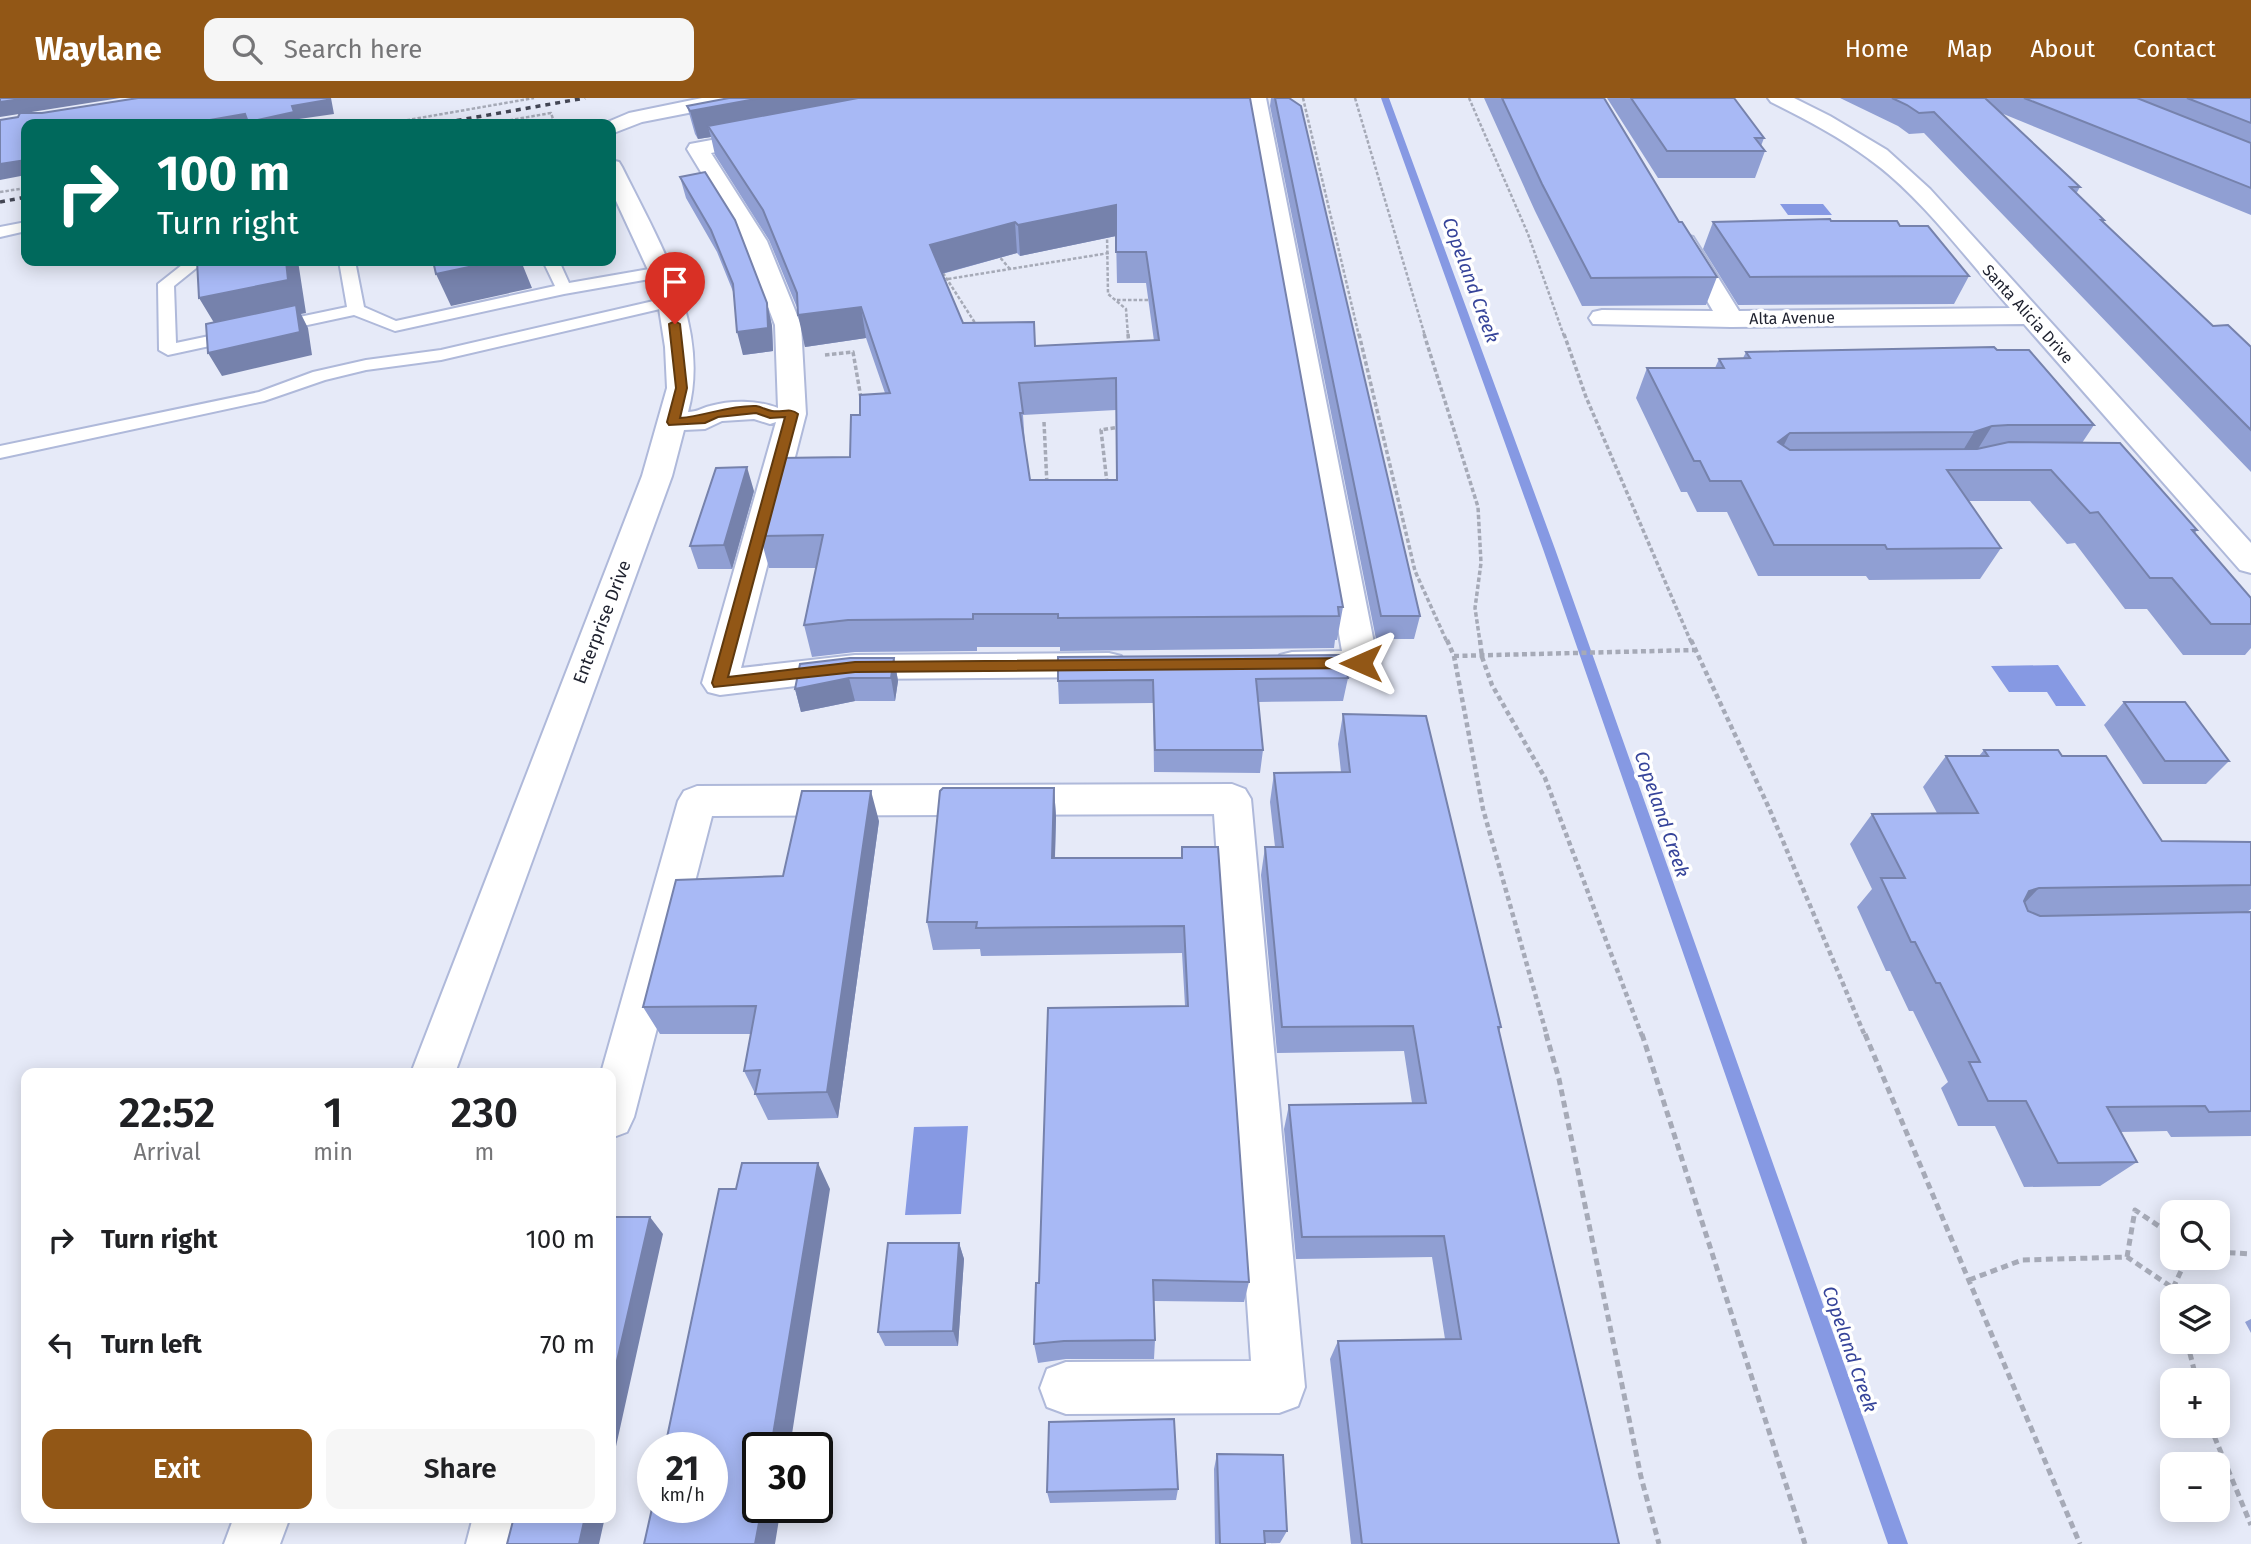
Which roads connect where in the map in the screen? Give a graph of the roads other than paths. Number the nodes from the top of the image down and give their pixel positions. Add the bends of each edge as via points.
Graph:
1 (734, 98) edge
2 (1256, 98) edge
3 (1778, 98) edge
4 (616, 125) edge
5 (794, 131) edge
6 (616, 178) edge
7 (1672, 222) edge
8 (21, 228) edge
9 (0, 232) edge
10 (190, 266) edge
11 (348, 266) edge
12 (553, 266) edge
13 (666, 287) junction
14 (564, 289) junction
15 (356, 310) junction
16 (2029, 316) junction
17 (1602, 318) dead end
18 (1731, 319) junction
19 (781, 414) junction
20 (689, 421) junction
21 (0, 452) edge
22 (2135, 464) edge
23 (2162, 464) junction
24 (2251, 563) edge
25 (1267, 664) edge
26 (1133, 665) edge
27 (435, 1068) edge
28 (616, 1098) edge
29 (1066, 1388) dead end
30 (260, 1523) edge
31 (499, 1523) edge
32 (252, 1544) edge
33 (494, 1544) edge

1 - 4 street
2 - 25 street via 1361,663
3 - 16 street, Santa Alicia Drive via 1879,155 1922,194
5 - 19 street via 698,149 755,241 788,325 789,360
6 - 13 street, Enterprise Drive
7 - 18 street, Alta Avenue
8 - 9 lane
10 - 15 lane via 166,284 168,350
11 - 15 lane
12 - 14 lane
13 - 14 lane
13 - 20 street, Enterprise Drive
13 - 21 lane via 366,382 296,396 264,396
14 - 15 lane via 395,326
16 - 18 street, Alta Avenue
16 - 23 street, Santa Alicia Drive
17 - 18 street
19 - 20 street via 756,422
19 - 26 street via 720,683 855,667
20 - 27 street, Enterprise Drive via 652,489
22 - 23 lane
23 - 24 street, Santa Alicia Drive
28 - 29 street via 697,801 1232,799 1279,1387
30 - 32 street
31 - 33 street

